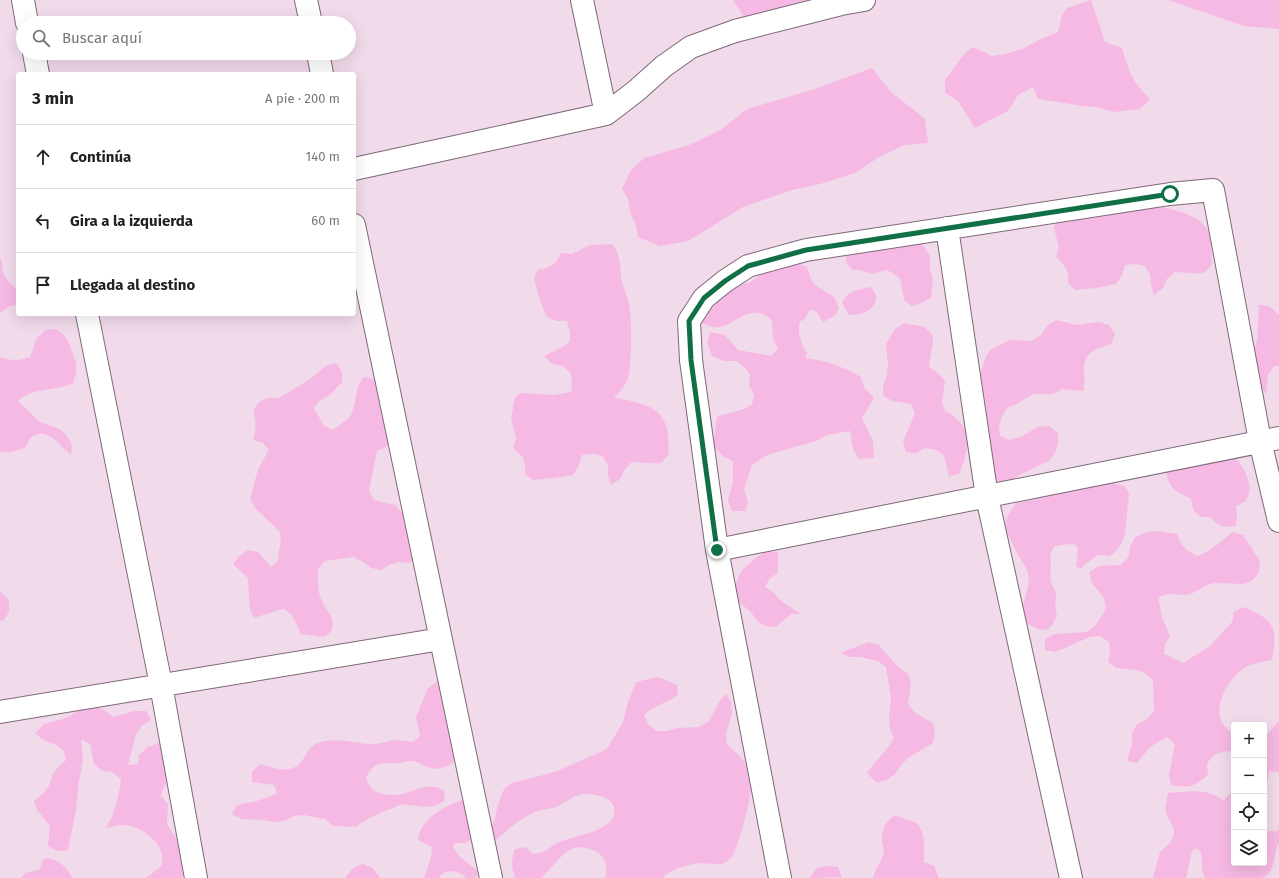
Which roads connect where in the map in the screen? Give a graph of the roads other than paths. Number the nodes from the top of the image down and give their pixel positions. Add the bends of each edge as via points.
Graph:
1 (23, 0) edge
2 (306, 0) edge
3 (582, 0) edge
4 (864, 0) edge
5 (26, 16) edge
6 (309, 16) edge
7 (35, 60) edge
8 (319, 60) edge
9 (38, 72) edge
10 (322, 72) edge
11 (606, 114) junction
12 (356, 169) edge
13 (946, 228) junction
14 (356, 235) edge
15 (87, 316) edge
16 (1270, 440) edge
17 (988, 497) junction
18 (1279, 521) edge
19 (717, 550) junction
20 (441, 639) junction
21 (161, 685) junction
22 (0, 712) edge
23 (196, 878) edge
24 (491, 878) edge
25 (780, 878) edge
26 (1071, 878) edge

1 - 5 street
2 - 6 street
3 - 11 street
4 - 11 street via 735,31 691,47
7 - 9 street
8 - 10 street
11 - 12 street
13 - 16 street via 1212,190
13 - 17 street
13 - 19 street via 806,250 748,266 704,298 689,321 691,360
14 - 20 street
15 - 21 street
16 - 17 street
16 - 18 street
17 - 19 street
17 - 26 street
19 - 25 street
20 - 21 street
20 - 24 street
21 - 22 street
21 - 23 street

